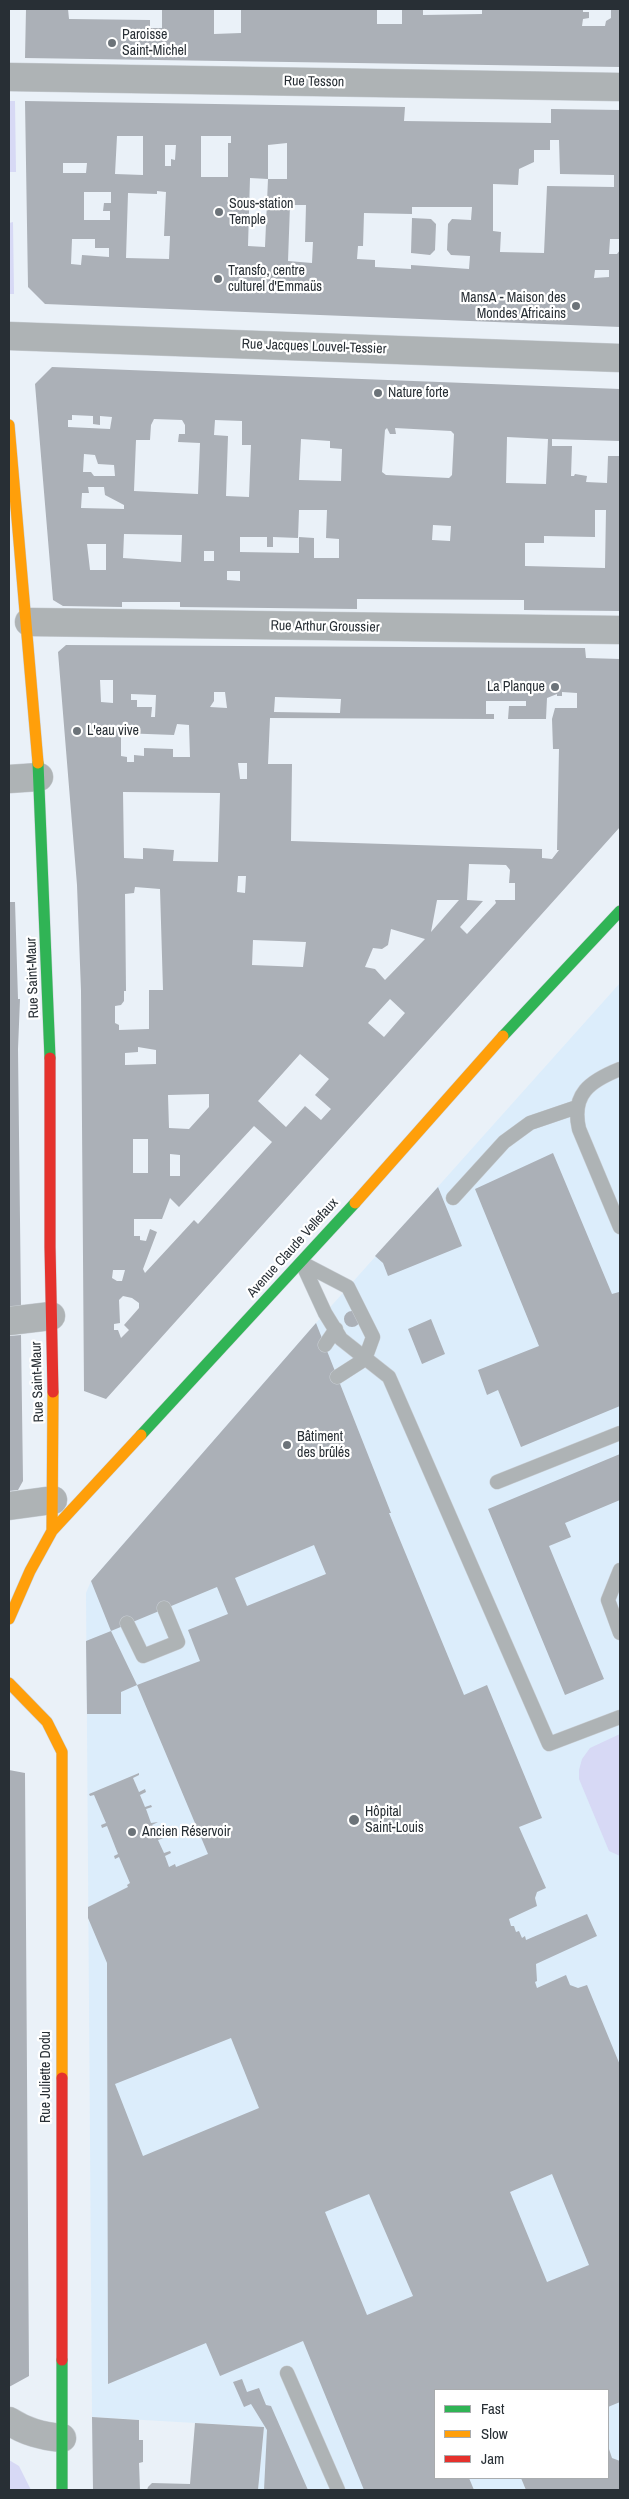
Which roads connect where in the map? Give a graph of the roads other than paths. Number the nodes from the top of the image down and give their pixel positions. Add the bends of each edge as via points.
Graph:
1 (9, 77) edge
2 (620, 87) edge
3 (9, 336) edge
4 (620, 358) edge
5 (9, 425) edge
6 (29, 622) junction
7 (620, 630) edge
8 (39, 777) junction
9 (9, 779) edge
10 (620, 911) edge
11 (620, 1069) edge
12 (577, 1107) junction
13 (453, 1198) dead end
14 (620, 1227) edge
15 (302, 1263) junction
16 (51, 1316) junction
17 (9, 1321) edge
18 (336, 1330) junction
19 (325, 1345) dead end
20 (365, 1359) junction
21 (337, 1377) dead end
22 (620, 1433) edge
23 (497, 1482) dead end
24 (53, 1500) junction
25 (9, 1506) edge
26 (52, 1531) junction
27 (620, 1570) edge
28 (164, 1608) dead end
29 (9, 1619) edge
30 (127, 1623) dead end
31 (620, 1633) edge
32 (9, 1683) edge
33 (620, 1718) edge
34 (287, 2373) dead end
35 (9, 2421) edge
36 (62, 2438) junction
37 (62, 2490) edge
38 (338, 2490) edge

1 - 2 street, Rue Tesson
3 - 4 street, Rue Jacques Louvel-Tessier
5 - 6 street, Rue Saint-Maur
6 - 7 street, Rue Arthur Groussier
6 - 8 street, Rue Saint-Maur
8 - 9 street
8 - 16 street, Rue Saint-Maur via 49,1004
10 - 15 street, Avenue Claude Vellefaux via 472,1070
11 - 12 lane via 588,1086
12 - 13 lane via 530,1123 517,1132
12 - 14 lane via 579,1129
15 - 18 lane
15 - 20 lane via 348,1287 373,1337
15 - 26 street, Avenue Claude Vellefaux
16 - 17 street
16 - 24 street, Rue Saint-Maur via 55,1450
18 - 19 lane
18 - 20 lane via 341,1339
20 - 21 lane
20 - 33 lane via 389,1377 549,1744
22 - 23 lane
24 - 25 street
24 - 26 street, Rue Saint-Maur
26 - 29 street, Avenue Claude Vellefaux
27 - 31 lane via 608,1600
28 - 30 lane via 178,1642 142,1656
32 - 36 street, Rue Juliette Dodu via 46,1719 62,1752
34 - 38 lane
35 - 36 street via 44,2437
36 - 37 street, Rue Juliette Dodu

